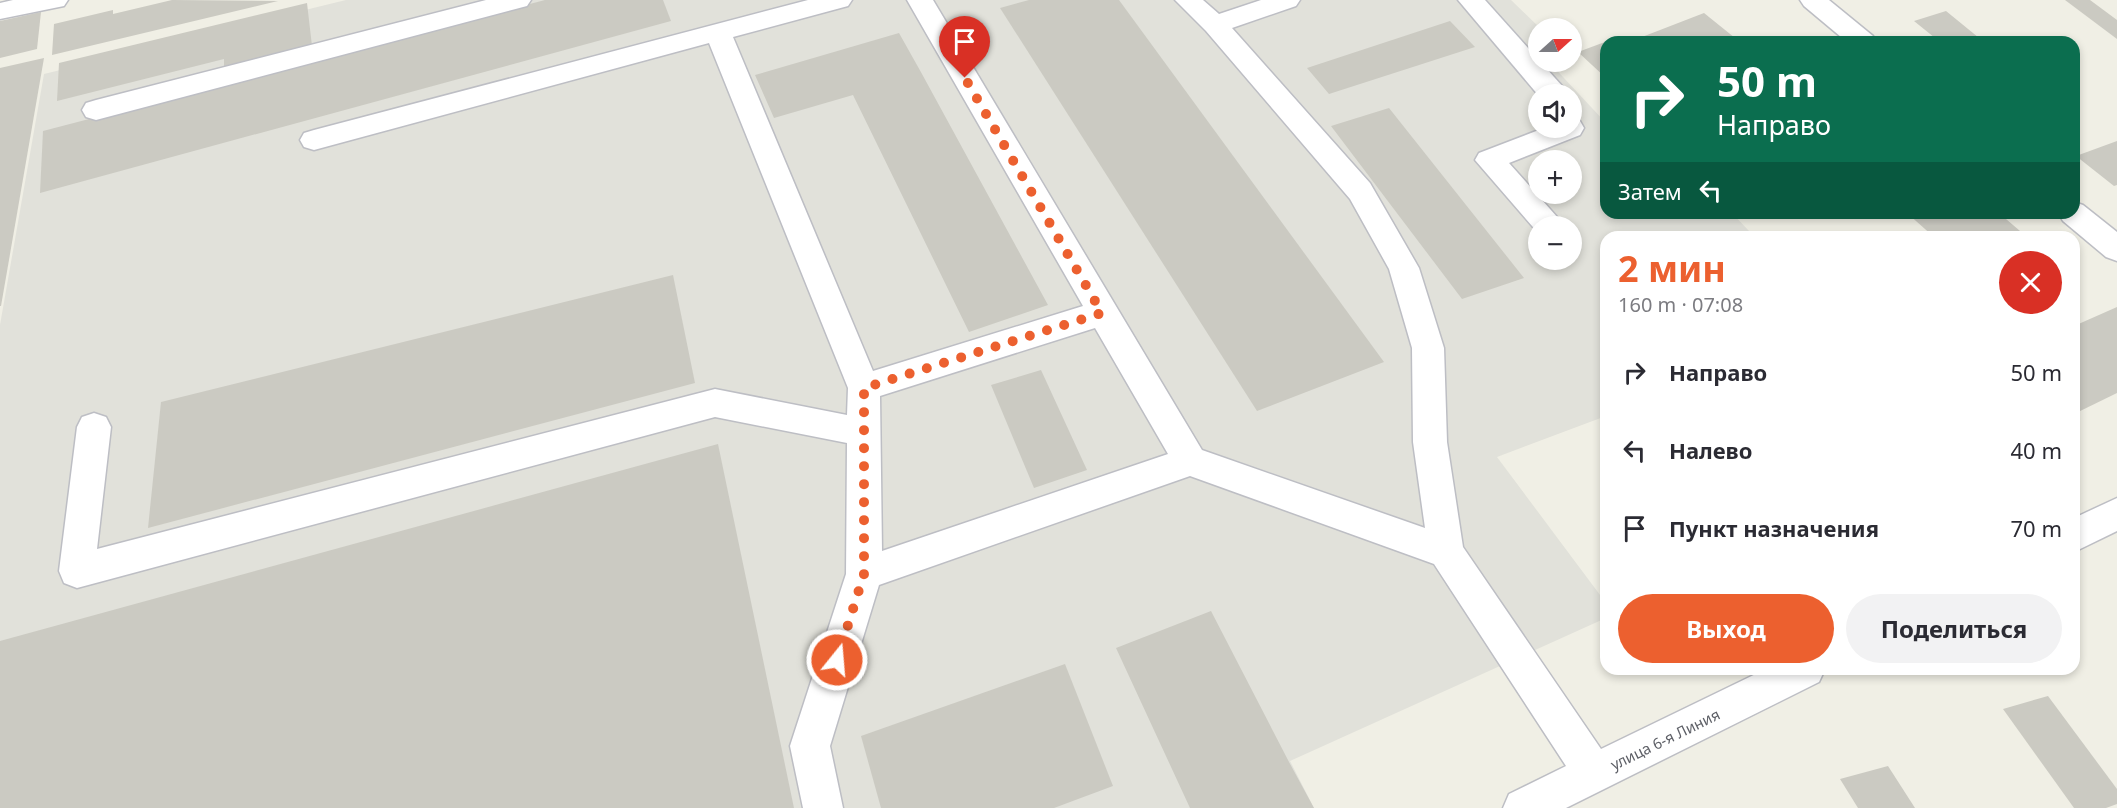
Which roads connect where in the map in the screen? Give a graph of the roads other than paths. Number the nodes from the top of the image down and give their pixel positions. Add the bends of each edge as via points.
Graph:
1 (55, 0) edge
2 (518, 0) edge
3 (839, 0) edge
4 (920, 0) edge
5 (1188, 0) edge
6 (1287, 0) edge
7 (1471, 0) edge
8 (1813, 0) edge
9 (0, 11) edge
10 (750, 11) edge
11 (1215, 25) junction
12 (718, 33) junction
13 (1857, 36) edge
14 (1544, 84) edge
15 (96, 110) dead end
16 (1544, 138) edge
17 (314, 140) dead end
18 (1539, 216) edge
19 (2080, 219) edge
20 (2117, 249) edge
21 (1102, 313) junction
22 (864, 388) junction
23 (94, 428) dead end
24 (864, 432) junction
25 (1190, 461) junction
26 (2117, 514) edge
27 (2080, 533) edge
28 (1446, 552) junction
29 (864, 574) junction
30 (1794, 675) edge
31 (1595, 774) junction
32 (823, 808) edge
33 (1523, 808) edge

1 - 9 street
2 - 15 street
3 - 10 street
4 - 21 street
5 - 11 street
6 - 11 street
7 - 14 street
8 - 13 street
10 - 12 street
11 - 28 street via 1360,191 1404,268 1428,348 1430,442
12 - 17 street
12 - 22 street
16 - 18 street via 1489,160
19 - 20 street
21 - 22 street
21 - 25 street
22 - 24 street
23 - 24 street via 77,571 716,403
24 - 29 street
25 - 28 street
25 - 29 street
26 - 27 street
28 - 31 street
29 - 32 street via 810,746
30 - 31 street, улица 6-я Линия
31 - 33 street, улица 6-я Линия

